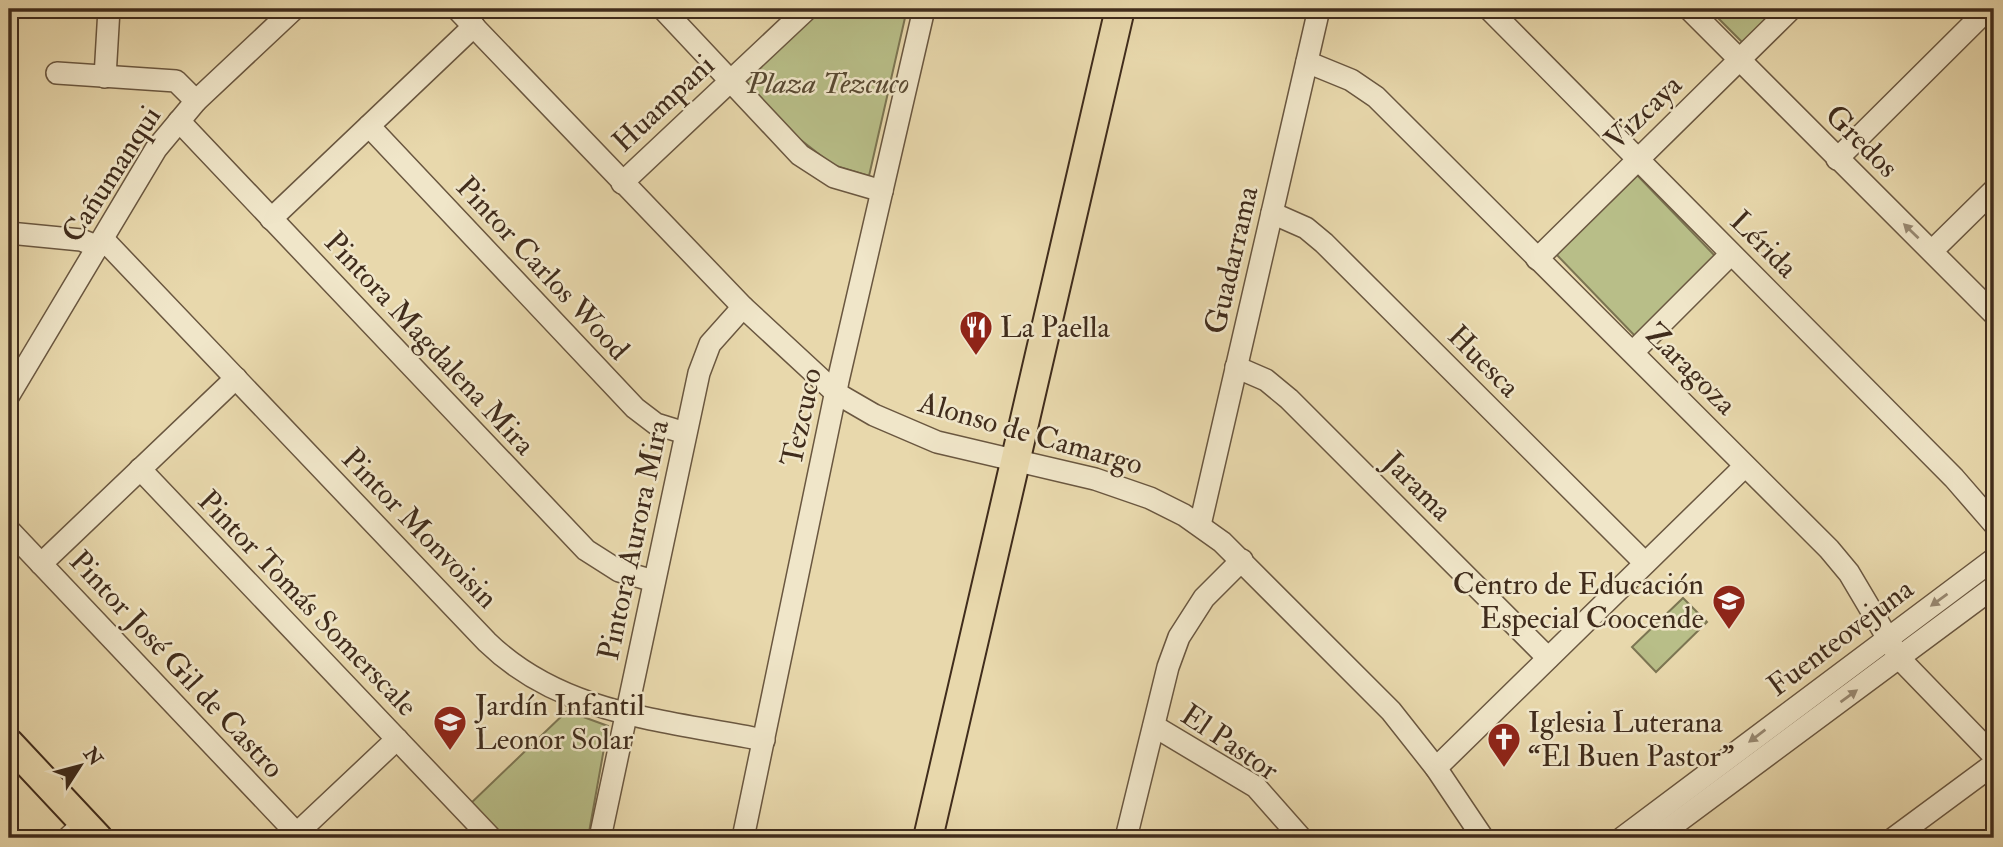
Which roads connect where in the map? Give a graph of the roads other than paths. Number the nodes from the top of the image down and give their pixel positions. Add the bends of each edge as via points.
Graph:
1 (108, 9) edge
2 (294, 9) edge
3 (457, 9) edge
4 (663, 9) edge
5 (807, 9) edge
6 (924, 9) edge
7 (1120, 9) edge
8 (1319, 9) edge
9 (1489, 9) edge
10 (1689, 9) edge
11 (1791, 9) edge
12 (1988, 9) edge
13 (474, 26) junction
14 (1739, 61) junction
15 (1307, 62) junction
16 (57, 73) dead end
17 (104, 77) junction
18 (730, 81) junction
19 (196, 101) junction
20 (179, 121) junction
21 (369, 126) junction
22 (1638, 158) junction
23 (1836, 159) junction
24 (622, 183) junction
25 (1994, 190) edge
26 (882, 191) junction
27 (1272, 214) junction
28 (271, 219) junction
29 (9, 233) edge
30 (101, 243) junction
31 (1931, 251) junction
32 (1731, 254) junction
33 (1537, 259) junction
34 (743, 307) junction
35 (1994, 314) edge
36 (1633, 352) junction
37 (1236, 367) junction
38 (236, 378) junction
39 (836, 393) junction
40 (9, 394) edge
41 (685, 433) junction
42 (1016, 463) junction
43 (1745, 466) junction
44 (140, 469) junction
45 (1994, 524) edge
46 (1200, 525) junction
47 (9, 530) edge
48 (1994, 559) edge
49 (1242, 560) junction
50 (41, 564) junction
51 (1645, 564) junction
52 (654, 581) junction
53 (1994, 587) edge
54 (1887, 638) junction
55 (1548, 658) junction
56 (1900, 659) junction
57 (627, 712) junction
58 (1154, 726) junction
59 (397, 739) junction
60 (764, 740) junction
61 (9, 743) edge
62 (1994, 757) edge
63 (1994, 764) edge
64 (1436, 768) junction
65 (83, 833) edge
66 (297, 837) edge
67 (491, 838) edge
68 (600, 838) edge
69 (743, 838) edge
70 (928, 838) edge
71 (1126, 838) edge
72 (1301, 838) edge
73 (1483, 838) edge
74 (1622, 838) edge
75 (1656, 838) edge
76 (1894, 838) edge

1 - 17 street
2 - 19 street, Cañumanqui
3 - 13 street, Alonso de Camargo
4 - 18 street
5 - 18 street, Huampani
6 - 26 street, Tezcuco
7 - 42 main road
8 - 15 street, Guadarrama
9 - 22 street, Lérida
10 - 14 street, Gredos
11 - 14 street, Vizcaya
12 - 23 street
13 - 21 street
13 - 24 street, Alonso de Camargo
14 - 22 street, Vizcaya
14 - 23 street, Gredos
15 - 27 street, Guadarrama
15 - 33 street, Zaragoza via 1351,80 1376,97
16 - 17 street
17 - 19 street via 176,80
18 - 24 street, Huampani
18 - 26 street via 811,164 845,182
19 - 20 street, Cañumanqui
20 - 28 street, Pintora Magdalena Mira
20 - 30 street, Cañumanqui via 131,187
21 - 28 street
21 - 41 street, Pintor Carlos Wood via 635,408 656,424
22 - 32 street, Lérida
22 - 33 street, Vizcaya
31 -> 23 street, Gredos
24 - 34 street, Alonso de Camargo
25 - 31 street
26 - 39 street, Tezcuco
27 - 37 street, Guadarrama
27 - 51 street, Huesca via 1306,228 1324,243
28 - 52 street, Pintora Magdalena Mira via 586,550 619,571
29 - 30 street
30 - 38 street, Pintor Monvoisin
30 - 40 street, Cañumanqui
31 - 35 street, Gredos
32 - 36 street
32 - 45 street, Lérida
33 - 36 street, Zaragoza
34 - 39 street, Alonso de Camargo
34 - 41 street, Pintora Aurora Mira via 717,334 703,358
36 - 43 street, Zaragoza
37 - 46 street, Guadarrama
37 - 55 street, Jarama via 1266,380 1289,399
38 - 44 street
38 - 57 street, Pintor Monvoisin via 503,658 556,692
39 - 42 street, Alonso de Camargo via 937,442
39 - 60 street, Tezcuco
41 - 52 street, Pintora Aurora Mira
42 - 46 street, Alonso de Camargo via 1122,488
42 - 70 main road
43 - 51 street
43 - 54 street, Zaragoza via 1839,560
44 - 50 street
44 - 59 street, Pintor Tomás Somerscale
46 - 49 street, Alonso de Camargo
47 - 50 street, Pintor José Gil de Castro
48 -> 54 street, Fuenteovejuna
49 - 58 street via 1203,598 1182,630
49 - 64 street, Alonso de Camargo via 1391,711
50 - 66 street, Pintor José Gil de Castro
51 - 55 street
52 - 57 street, Pintora Aurora Mira
53 - 56 street, Fuenteovejuna
54 - 56 street, Zaragoza
54 -> 74 street, Fuenteovejuna
55 - 64 street
56 - 62 street, Zaragoza
75 -> 56 street, Fuenteovejuna
57 - 60 street, Pintor Monvoisin
57 - 68 street, Pintora Aurora Mira
58 - 71 street
58 - 72 street, El Pastor via 1256,787
59 - 66 street
59 - 67 street, Pintor Tomás Somerscale
60 - 69 street, Tezcuco
61 - 65 main road
63 - 76 street
64 - 73 street, Alonso de Camargo

